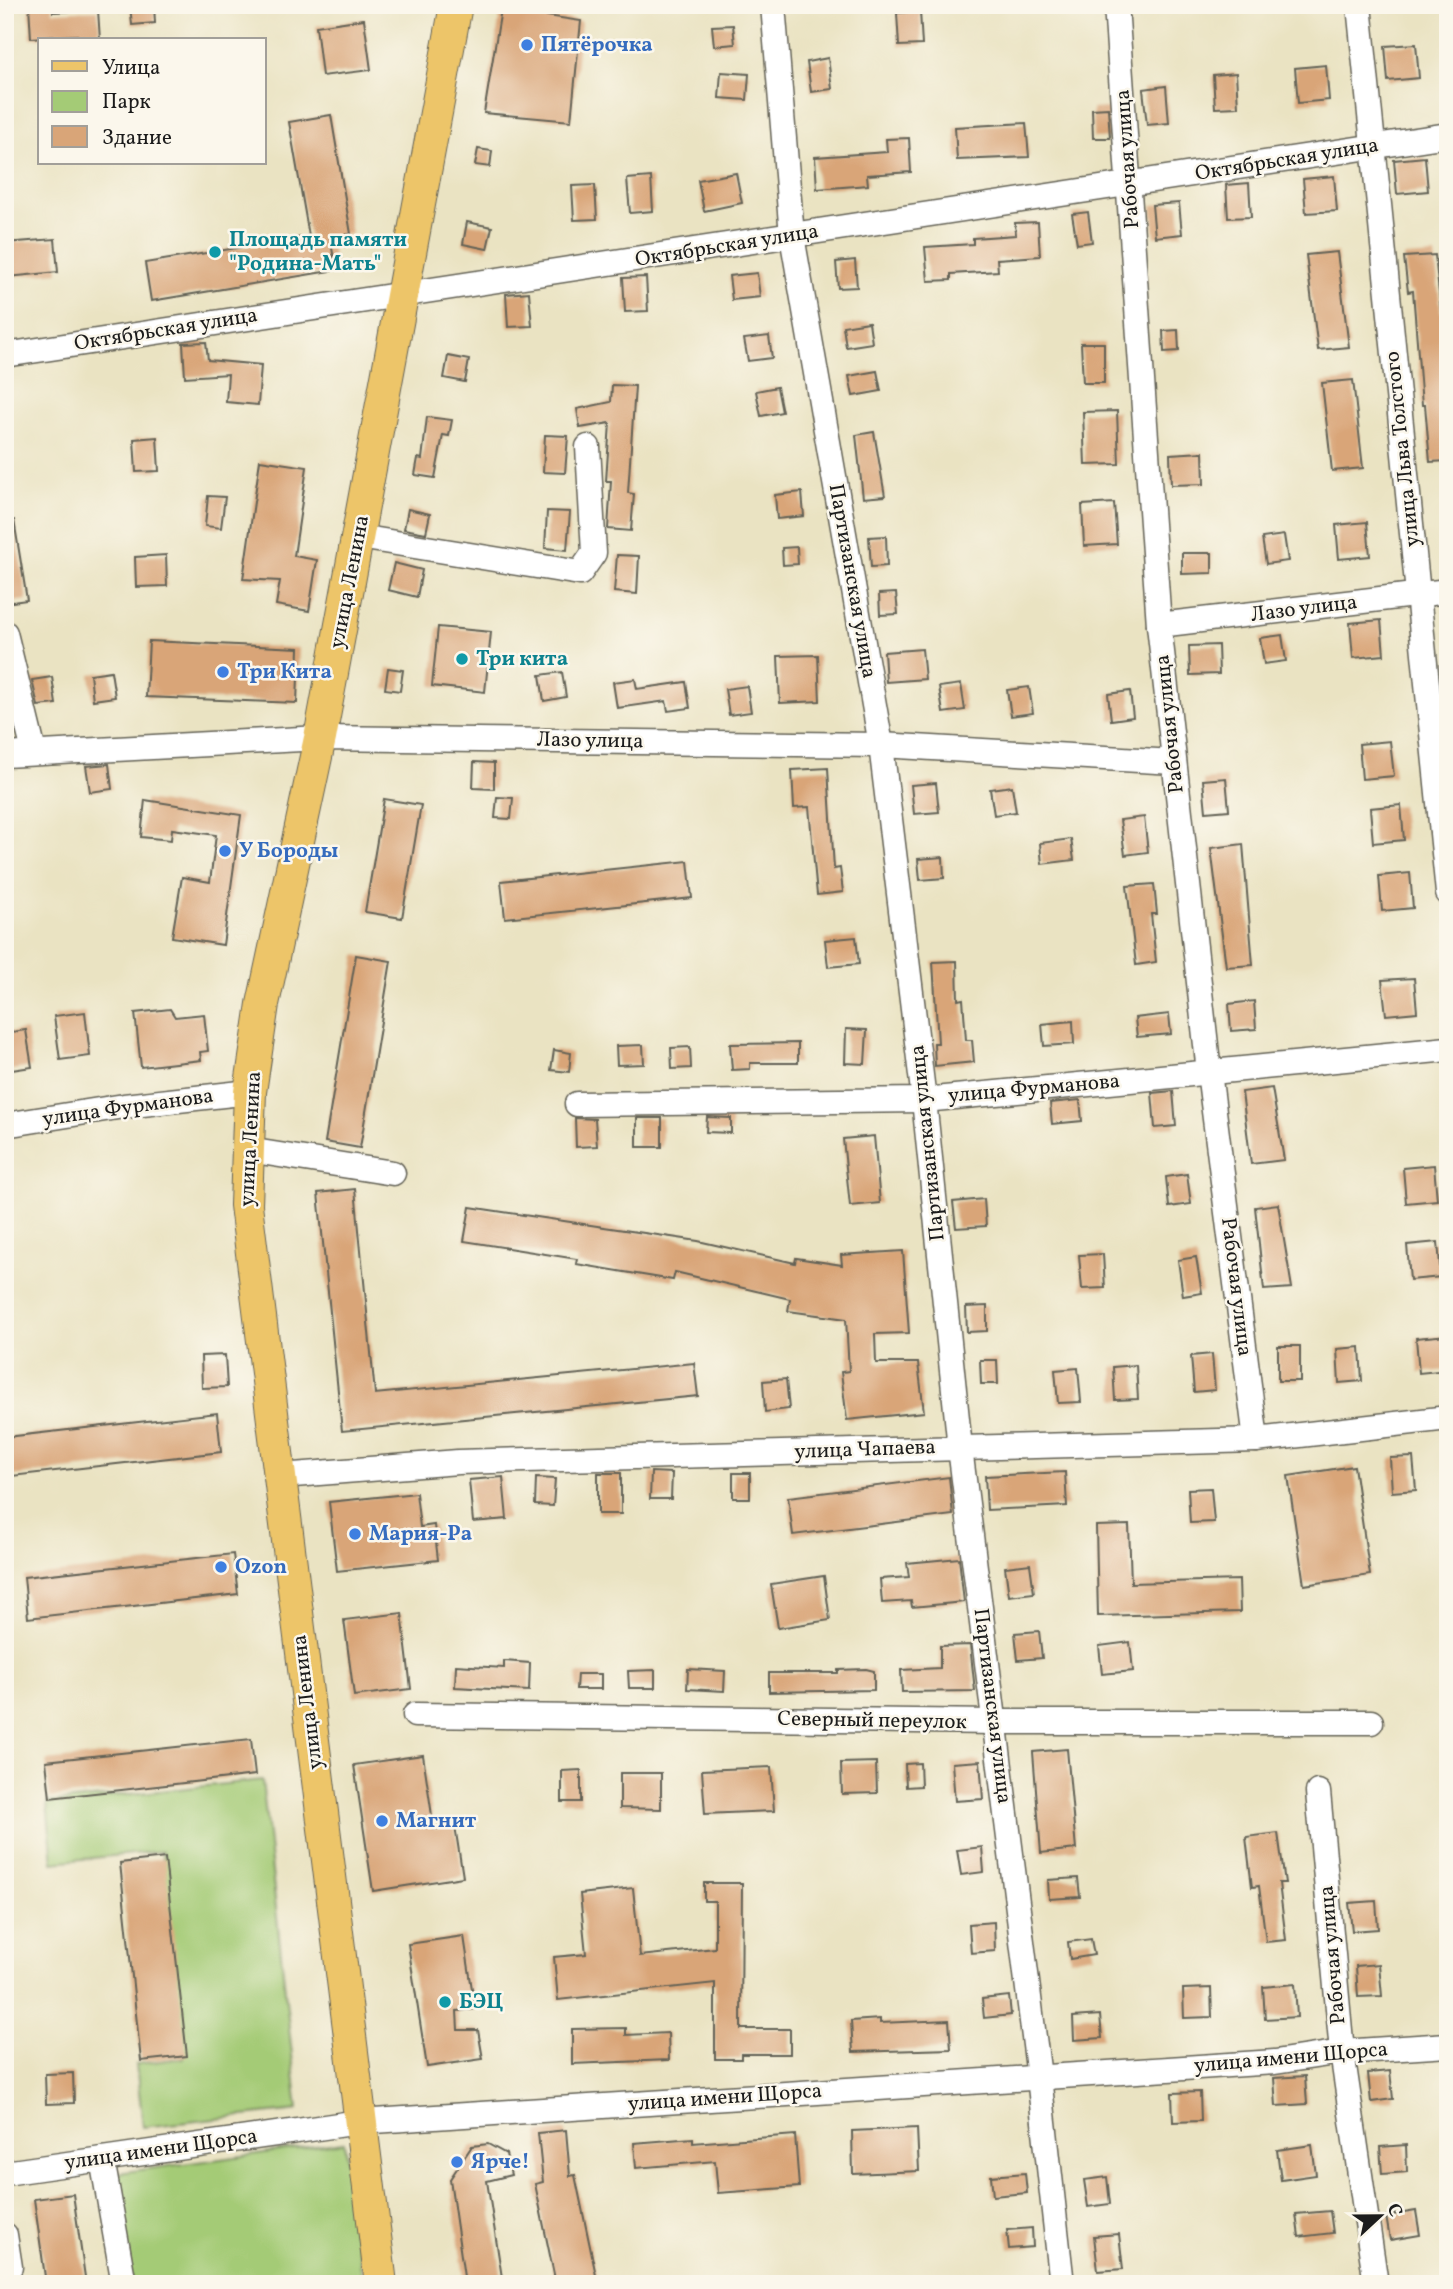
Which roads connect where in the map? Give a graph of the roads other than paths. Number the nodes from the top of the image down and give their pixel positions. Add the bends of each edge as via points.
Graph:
1 (456, 5) edge
2 (773, 5) edge
3 (1116, 5) edge
4 (1359, 5) edge
5 (1448, 135) edge
6 (1373, 146) junction
7 (1130, 184) junction
8 (792, 236) junction
9 (405, 295) junction
10 (5, 355) edge
11 (588, 447) dead end
12 (359, 537) junction
13 (1448, 592) edge
14 (1418, 596) junction
15 (1160, 625) junction
16 (5, 633) edge
17 (320, 738) junction
18 (881, 745) junction
19 (34, 752) junction
20 (5, 755) edge
21 (1174, 762) junction
22 (1448, 893) edge
23 (1448, 1049) edge
24 (1209, 1072) junction
25 (250, 1092) junction
26 (924, 1100) junction
27 (578, 1104) dead end
28 (5, 1125) edge
29 (248, 1150) junction
30 (393, 1172) dead end
31 (1448, 1418) edge
32 (1256, 1440) junction
33 (960, 1448) junction
34 (281, 1476) junction
35 (415, 1715) dead end
36 (995, 1722) junction
37 (1371, 1722) dead end
38 (1318, 1792) dead end
39 (1448, 2045) edge
40 (1342, 2052) junction
41 (1039, 2077) junction
42 (359, 2122) junction
43 (102, 2159) junction
44 (5, 2173) edge
45 (5, 2235) edge
46 (5, 2267) edge
47 (124, 2284) edge
48 (381, 2284) edge
49 (1062, 2284) edge
50 (1376, 2284) edge

1 - 9 main road, улица Ленина
2 - 8 street, Партизанская улица
3 - 7 street, Рабочая улица
4 - 6 street, улица Льва Толстого
5 - 6 street, Октябрьская улица
6 - 7 street, Октябрьская улица
6 - 14 street, улица Льва Толстого
7 - 8 street, Октябрьская улица
7 - 15 street, Рабочая улица
8 - 9 street, Октябрьская улица
8 - 18 street, Партизанская улица
9 - 10 street, Октябрьская улица
9 - 12 main road, улица Ленина
11 - 12 street via 594,553 580,573
12 - 17 main road, улица Ленина
13 - 14 street, Лазо улица
14 - 15 street, Лазо улица
14 - 22 street, улица Льва Толстого
15 - 21 street, Рабочая улица
16 - 19 street
17 - 18 street, Лазо улица
17 - 19 street, Лазо улица
17 - 25 main road, улица Ленина via 263,1004
18 - 21 street, Лазо улица
18 - 26 street, Партизанская улица
19 - 20 street, Лазо улица
21 - 24 street, Рабочая улица
23 - 24 street, улица Фурманова
24 - 26 street, улица Фурманова
24 - 32 street, Рабочая улица
25 - 28 street, улица Фурманова
25 - 29 main road, улица Ленина
26 - 27 street, улица Фурманова
26 - 33 street, Партизанская улица
29 - 30 street
29 - 34 main road, улица Ленина via 246,1205
31 - 32 street, улица Чапаева
32 - 33 street, улица Чапаева
33 - 34 street, улица Чапаева via 457,1462
33 - 36 street, Партизанская улица
34 - 42 main road, улица Ленина
35 - 36 street, Северный переулок
36 - 37 street, Северный переулок
36 - 41 street, Партизанская улица
38 - 40 street, Рабочая улица
39 - 40 street, улица имени Щорса
40 - 41 street, улица имени Щорса via 1275,2062
40 - 50 street, Рабочая улица
41 - 42 street, улица имени Щорса
41 - 49 street, Партизанская улица
42 - 43 street, улица имени Щорса
42 - 48 main road, улица Ленина
43 - 44 street, улица имени Щорса
43 - 47 street
45 - 46 street via 9,2267

